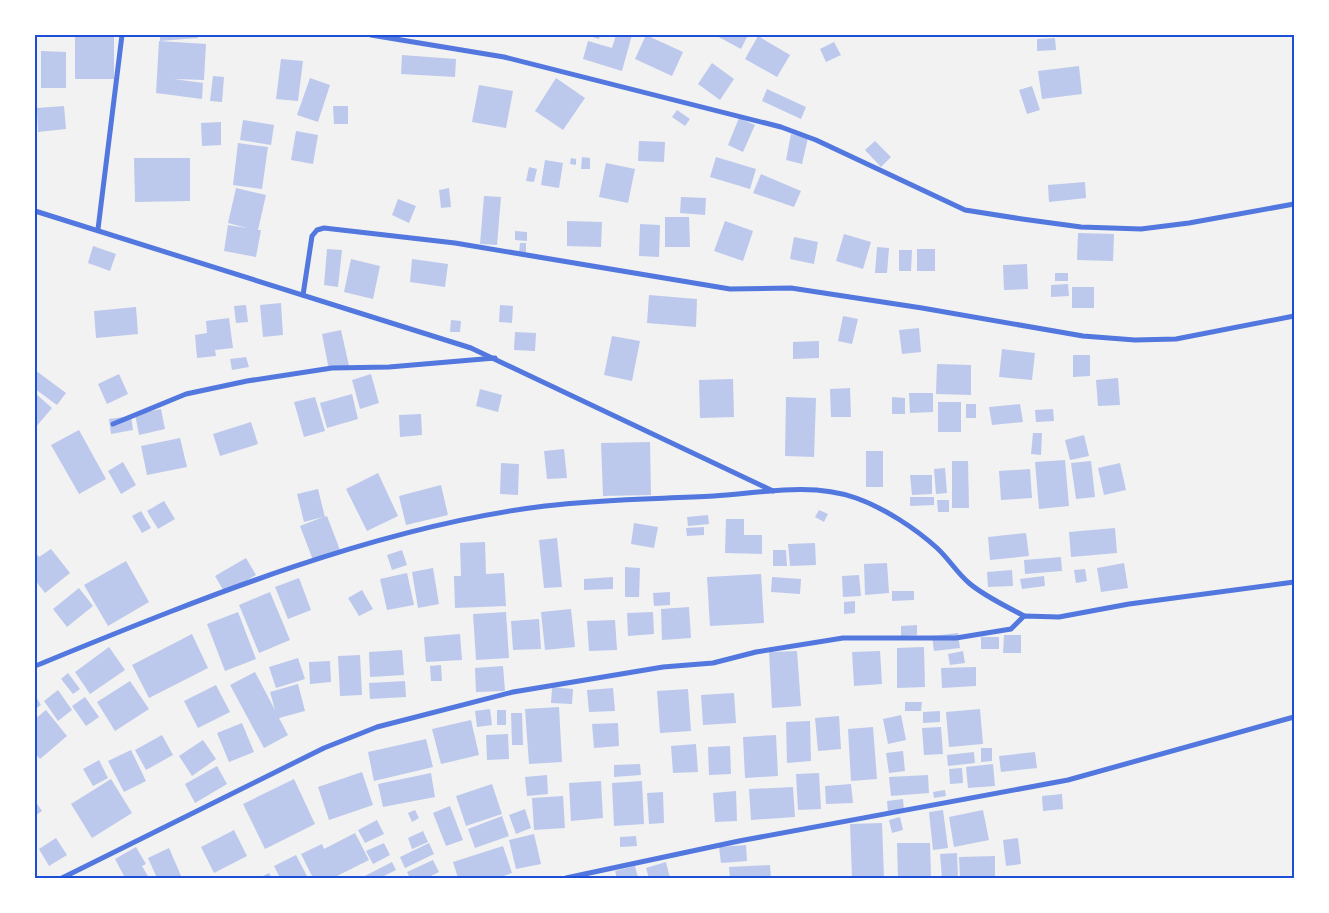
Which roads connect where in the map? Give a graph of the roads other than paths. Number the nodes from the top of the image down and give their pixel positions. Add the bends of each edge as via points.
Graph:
1 (122, 35) edge
2 (371, 35) edge
3 (1294, 204) edge
4 (36, 212) edge
5 (98, 230) junction
6 (303, 295) junction
7 (1294, 316) edge
8 (495, 358) junction
9 (113, 424) dead end
10 (774, 491) junction
11 (1294, 582) edge
12 (1024, 616) junction
13 (35, 666) edge
14 (1294, 717) edge
15 (62, 878) edge
16 (566, 878) edge

1 - 5 street
2 - 3 street via 504,57 781,127 816,140 965,210 1081,227 1140,229
4 - 5 street
5 - 6 street
6 - 7 street via 312,236 316,230 324,228 455,243 730,289 791,288 1083,336 1176,339
6 - 8 street via 443,337
8 - 9 street via 332,368 247,380 186,394
8 - 10 street
10 - 12 street via 834,492 858,499 917,532 938,548 970,584
10 - 13 street via 627,498 543,506 404,534 275,574
11 - 12 street via 1129,604 1059,617
12 - 15 street via 1011,629 956,638 843,638 756,652 713,663 663,667 522,690 377,727 324,748
14 - 16 street via 1068,780 739,841

